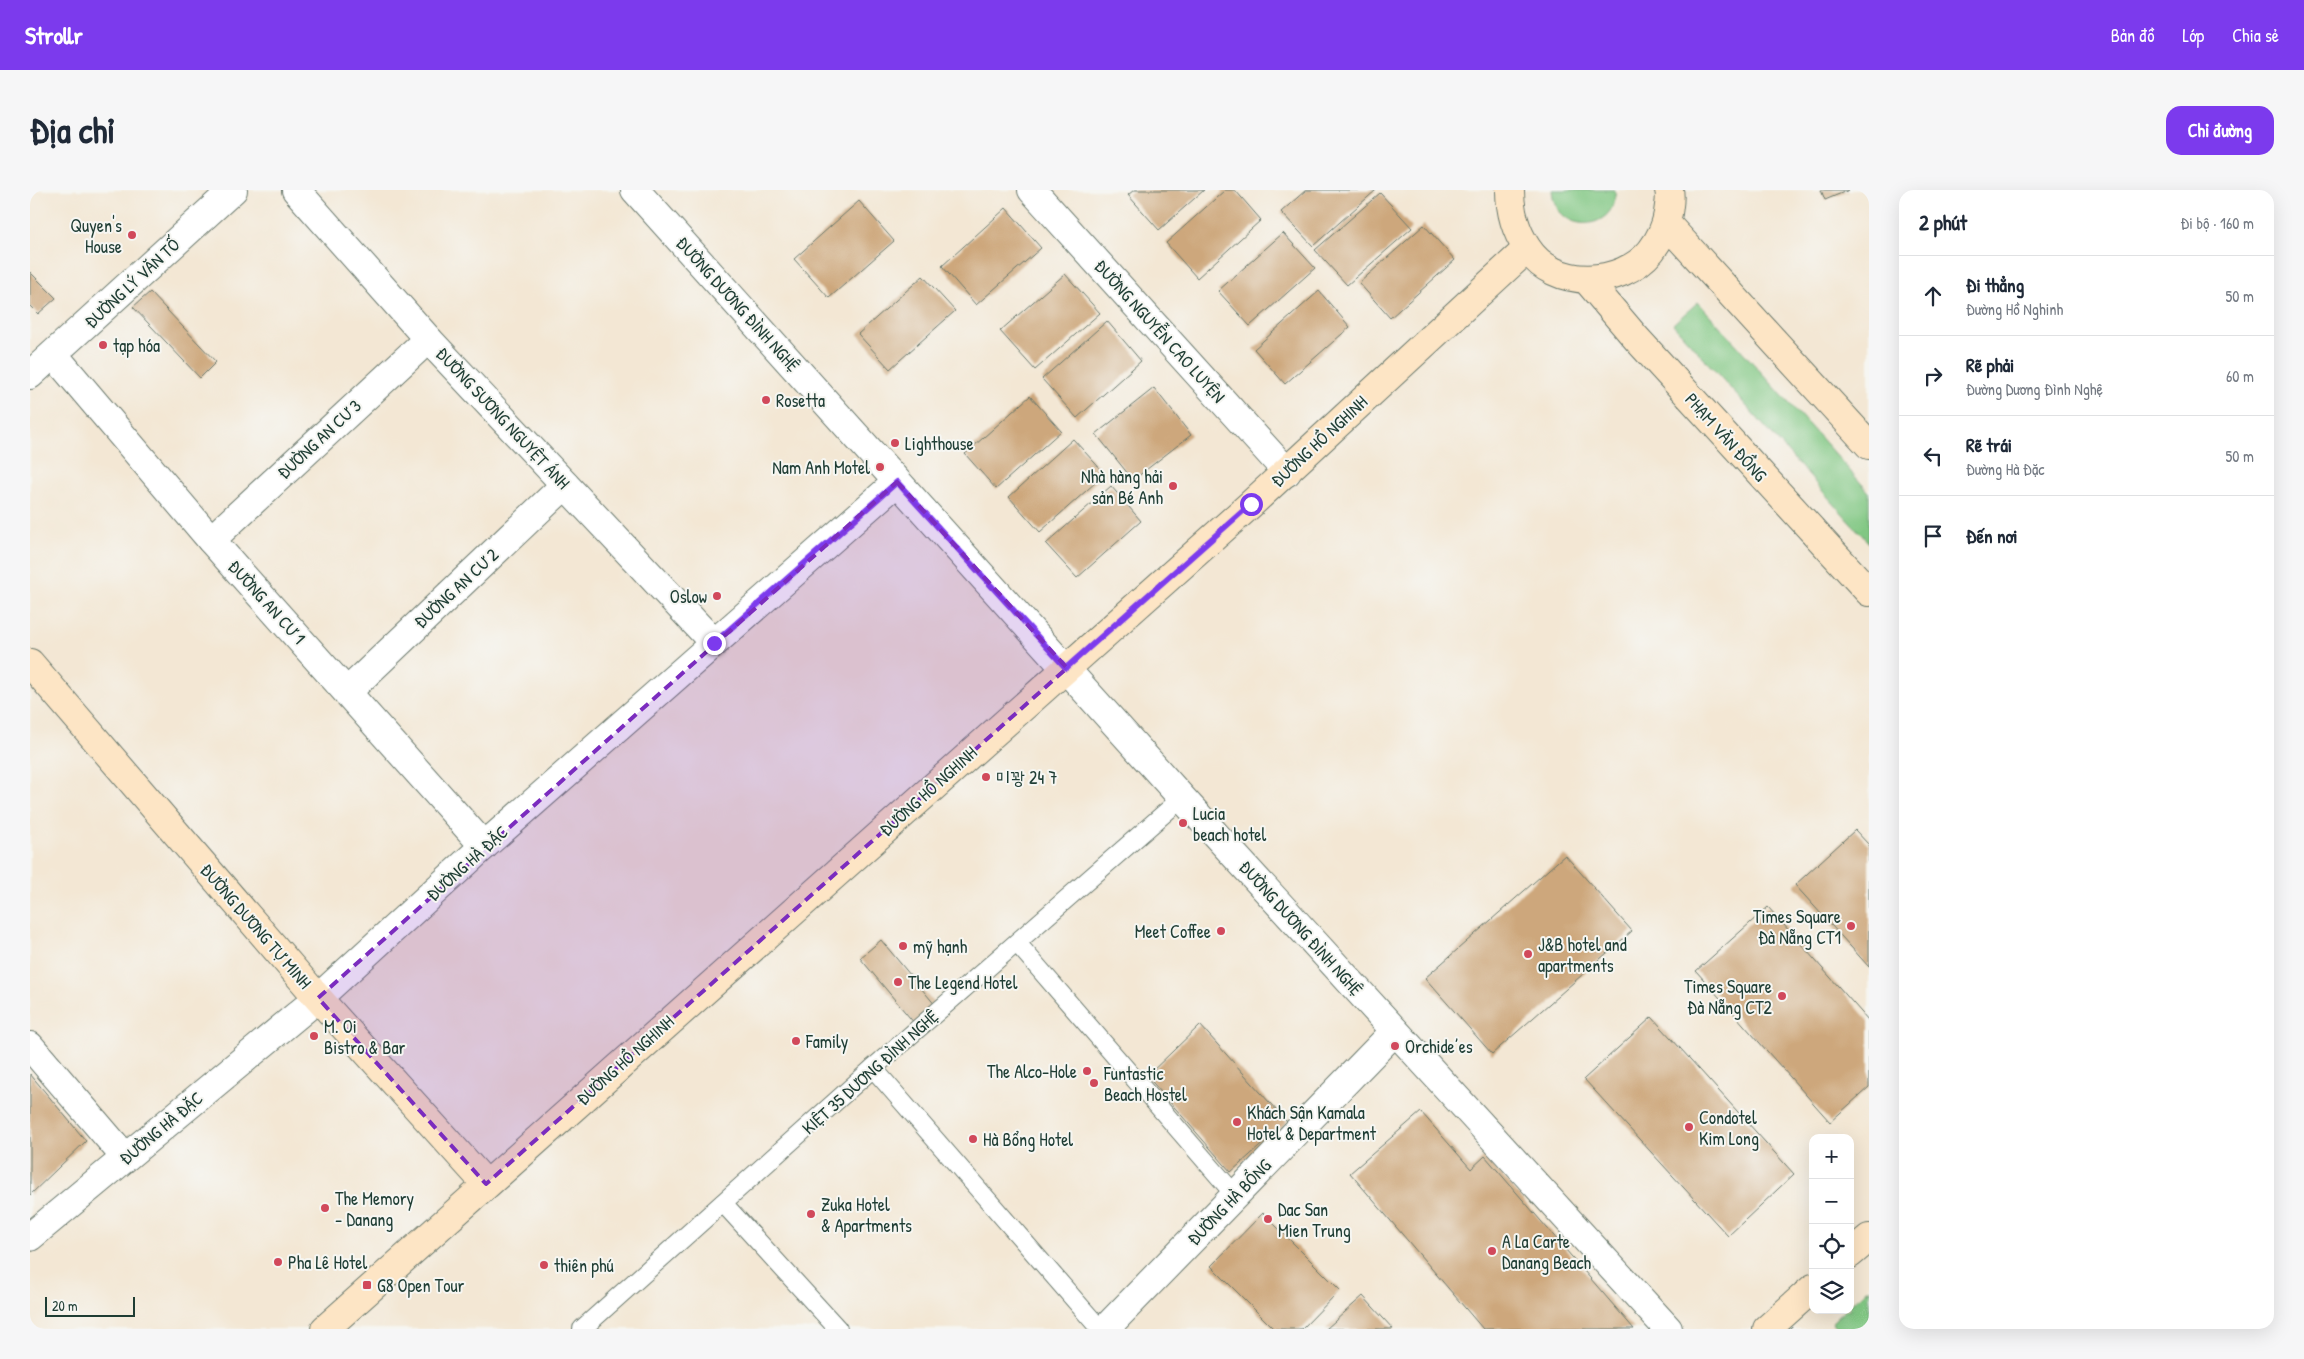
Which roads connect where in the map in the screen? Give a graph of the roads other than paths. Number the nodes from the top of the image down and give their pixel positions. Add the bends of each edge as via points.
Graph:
1 (233, 190) edge
2 (296, 190) edge
3 (635, 190) edge
4 (1032, 190) edge
5 (1510, 190) edge
6 (1669, 190) edge
7 (1666, 224) junction
8 (1528, 250) junction
9 (1586, 279) junction
10 (428, 339) junction
11 (54, 355) junction
12 (30, 376) edge
13 (1869, 445) edge
14 (1287, 472) junction
15 (897, 482) junction
16 (565, 485) junction
17 (211, 540) junction
18 (1869, 592) edge
19 (714, 643) junction
20 (30, 663) edge
21 (1066, 668) junction
22 (347, 692) junction
23 (1182, 798) junction
24 (484, 846) junction
25 (1016, 943) junction
26 (318, 998) junction
27 (1394, 1032) junction
28 (30, 1046) edge
29 (874, 1068) junction
30 (125, 1157) junction
31 (486, 1184) junction
32 (1235, 1195) junction
33 (723, 1203) junction
34 (30, 1237) edge
35 (1869, 1238) edge
36 (1854, 1251) edge
37 (1809, 1292) edge
38 (325, 1329) edge
39 (582, 1329) edge
40 (838, 1329) edge
41 (1100, 1329) edge
42 (1105, 1329) edge
43 (1668, 1329) edge
44 (1767, 1329) edge

1 - 11 street, ĐƯỜNG LÝ VĂN TỐ
2 - 10 street, ĐƯỜNG SƯƠNG NGUYỆT ÁNH
3 - 15 street, ĐƯỜNG DƯƠNG ĐÌNH NGHỆ
4 - 14 street, ĐƯỜNG NGUYỄN CAO LUYỆN
5 - 8 street via 1513,222
6 - 7 street
7 - 9 street via 1658,242 1644,259 1627,271 1607,278
7 - 13 street
8 - 9 street via 1544,265 1564,275
8 - 14 street, ĐƯỜNG HỒ NGHINH
9 - 18 street, PHẠM VĂN ĐỒNG
10 - 16 street, ĐƯỜNG SƯƠNG NGUYỆT ÁNH
10 - 17 street, ĐƯỜNG AN CƯ 3
11 - 12 street, ĐƯỜNG LÝ VĂN TỐ
11 - 17 street, ĐƯỜNG AN CƯ 1
14 - 21 street, ĐƯỜNG HỒ NGHINH
15 - 19 street, ĐƯỜNG HÀ ĐẶC
15 - 21 street, ĐƯỜNG DƯƠNG ĐÌNH NGHỆ
16 - 19 street, ĐƯỜNG SƯƠNG NGUYỆT ÁNH
16 - 22 street, ĐƯỜNG AN CƯ 2
17 - 22 street, ĐƯỜNG AN CƯ 1
19 - 24 street, ĐƯỜNG HÀ ĐẶC
20 - 26 street, ĐƯỜNG DƯƠNG TỰ MINH
21 - 23 street, ĐƯỜNG DƯƠNG ĐÌNH NGHỆ
21 - 31 street, ĐƯỜNG HỒ NGHINH
22 - 24 street, ĐƯỜNG AN CƯ 1
23 - 25 lane, KIỆT 35 DƯƠNG ĐÌNH NGHỆ
23 - 27 street, ĐƯỜNG DƯƠNG ĐÌNH NGHỆ
24 - 26 street, ĐƯỜNG HÀ ĐẶC
25 - 29 lane, KIỆT 35 DƯƠNG ĐÌNH NGHỆ
25 - 32 lane
26 - 30 street, ĐƯỜNG HÀ ĐẶC
26 - 31 street, ĐƯỜNG DƯƠNG TỰ MINH
27 - 32 street, ĐƯỜNG HÀ BỔNG
27 - 43 street, ĐƯỜNG DƯƠNG ĐÌNH NGHỆ
28 - 30 street
29 - 33 lane, KIỆT 35 DƯƠNG ĐÌNH NGHỆ
29 - 41 lane
30 - 34 street, ĐƯỜNG HÀ ĐẶC
31 - 38 street, ĐƯỜNG HỒ NGHINH
32 - 42 street, ĐƯỜNG HÀ BỔNG
33 - 39 lane, KIỆT 35 DƯƠNG ĐÌNH NGHỆ
33 - 40 lane
35 - 36 street
37 - 44 street

